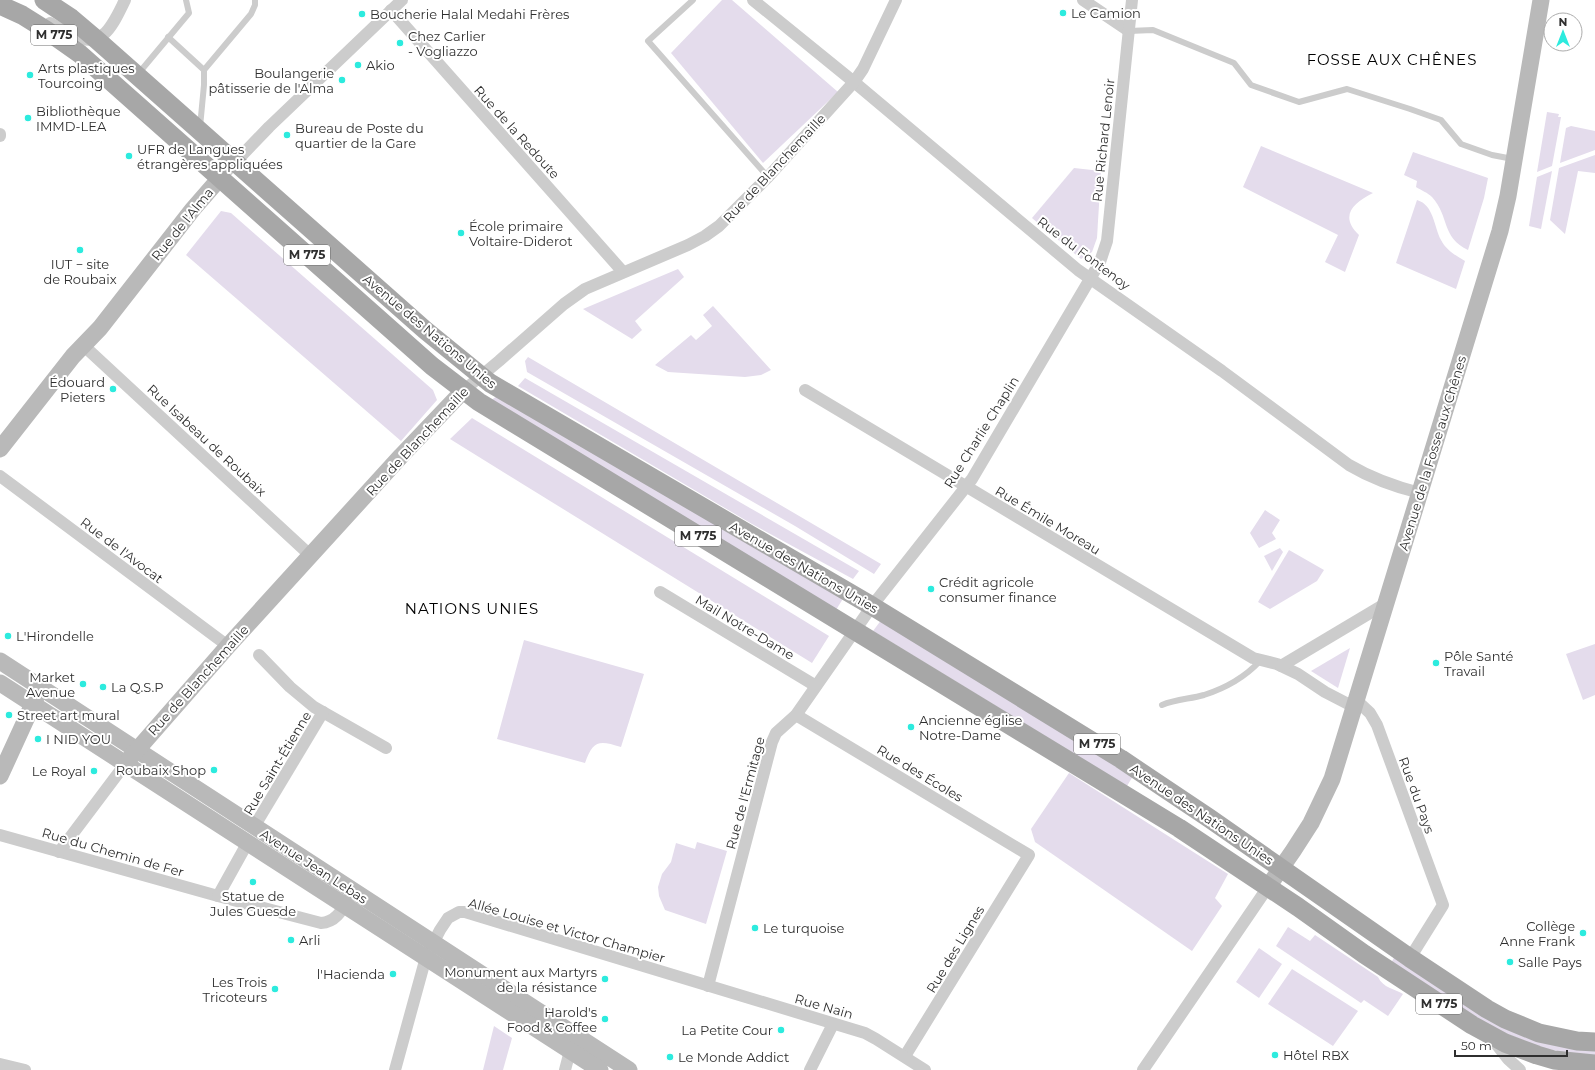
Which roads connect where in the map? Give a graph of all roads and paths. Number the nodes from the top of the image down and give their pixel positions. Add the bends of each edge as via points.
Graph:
1 (44, 0) edge
2 (125, 0) edge
3 (186, 0) edge
4 (255, 0) edge
5 (402, 0) edge
6 (693, 0) edge
7 (753, 0) edge
8 (896, 0) edge
9 (1083, 0) edge
10 (1132, 0) edge
11 (1541, 0) edge
12 (4, 7) edge
13 (391, 10) junction
14 (1129, 31) junction
15 (168, 37) junction
16 (97, 40) junction
17 (204, 70) junction
18 (137, 74) junction
19 (854, 82) junction
20 (200, 130) junction
21 (1515, 159) junction
22 (235, 161) junction
23 (768, 177) junction
24 (220, 178) junction
25 (623, 272) junction
26 (1090, 279) junction
27 (83, 345) junction
28 (480, 376) junction
29 (805, 390) dead end
30 (463, 391) junction
31 (0, 449) edge
32 (0, 476) edge
33 (966, 487) junction
34 (1420, 493) junction
35 (311, 556) junction
36 (660, 592) dead end
37 (1385, 604) junction
38 (872, 606) junction
39 (854, 630) junction
40 (228, 646) junction
41 (259, 655) dead end
42 (0, 661) edge
43 (1260, 661) junction
44 (1281, 666) junction
45 (0, 683) edge
46 (816, 686) junction
47 (40, 687) junction
48 (33, 703) junction
49 (1355, 703) junction
50 (1162, 705) dead end
51 (323, 712) junction
52 (796, 715) junction
53 (386, 748) dead end
54 (136, 750) junction
55 (126, 763) junction
56 (0, 776) edge
57 (0, 835) edge
58 (251, 835) junction
59 (59, 852) junction
60 (1029, 855) joint
61 (1281, 868) junction
62 (1268, 887) junction
63 (218, 896) junction
64 (349, 898) junction
65 (429, 950) junction
66 (1410, 958) junction
67 (708, 986) junction
68 (833, 1024) junction
69 (1488, 1034) junction
70 (572, 1042) junction
71 (1595, 1042) edge
72 (905, 1056) junction
73 (0, 1064) edge
74 (1595, 1064) edge
75 (25, 1070) edge
76 (396, 1070) edge
77 (564, 1070) edge
78 (600, 1070) edge
79 (629, 1070) edge
80 (810, 1070) edge
81 (925, 1070) edge
82 (1143, 1070) edge
83 (1520, 1070) edge

1 - 16 main road, Avenue des Nations Unies / M 775
2 - 16 street via 112,24
3 - 15 lane via 189,13
4 - 17 lane via 251,14
5 - 13 street, Rue de l'Alma
6 - 23 lane via 648,41
7 - 19 street, Rue du Fontenoy
8 - 19 street, Rue de Blanchemaille
9 - 14 street
10 - 14 street, Rue Richard Lenoir
11 - 21 street, Avenue de la Fosse aux Chênes
12 - 16 street via 38,18 80,39
12 - 24 main road, Avenue des Nations Unies / M 775 via 22,15 80,54
13 - 22 street, Rue de l'Alma
13 - 25 street, Rue de la Redoute
14 - 21 lane via 1153,30 1234,63 1251,85 1299,102 1346,89 1441,120 1461,144 1492,155
14 - 26 street, Rue Richard Lenoir via 1107,241 1100,262
15 - 17 lane
15 - 18 lane
16 - 18 main road, Avenue des Nations Unies / M 775
17 - 20 lane
18 - 20 main road, Avenue des Nations Unies / M 775
19 - 23 street, Rue de Blanchemaille
19 - 26 street, Rue du Fontenoy
20 - 22 main road, Avenue des Nations Unies / M 775
21 - 34 street, Avenue de la Fosse aux Chênes via 1500,231
22 - 24 street, Rue de l'Alma
22 - 28 main road, Avenue des Nations Unies / M 775
23 - 25 street, Rue de Blanchemaille via 727,219 705,236
24 - 27 street, Rue de l'Alma via 100,328
24 - 30 main road, Avenue des Nations Unies / M 775
25 - 28 street, Rue de Blanchemaille via 585,289 564,304 500,362
26 - 33 street, Rue Charlie Chaplin
26 - 34 street, Rue du Fontenoy via 1222,371 1349,465 1398,487
27 - 31 street, Rue de l'Alma
27 - 35 street, Rue Isabeau de Roubaix
28 - 30 street, Rue de Blanchemaille
28 - 38 main road, Avenue des Nations Unies / M 775
29 - 33 street, Rue Émile Moreau
30 - 35 street, Rue de Blanchemaille
30 - 39 main road, Avenue des Nations Unies / M 775
32 - 40 street, Rue de l'Avocat
33 - 38 street, Rue Charlie Chaplin
33 - 43 street, Rue Émile Moreau
34 - 37 street, Avenue de la Fosse aux Chênes
35 - 40 street, Rue de Blanchemaille
36 - 46 street, Mail Notre-Dame
37 - 44 street
37 - 49 street, Avenue de la Fosse aux Chênes
38 - 39 street, Rue Charlie Chaplin
38 - 61 main road, Avenue des Nations Unies / M 775 via 1133,766
39 - 46 street, Rue de l'Ermitage
39 - 62 main road, Avenue des Nations Unies / M 775 via 1179,828
40 - 54 street, Rue de Blanchemaille
41 - 51 street via 290,687
42 - 47 street, Avenue Jean Lebas
43 - 44 street, Rue Émile Moreau
43 - 50 lane via 1250,671 1226,686 1203,695 1174,700
44 - 49 street, Rue Émile Moreau via 1325,692
45 - 48 street, Avenue Jean Lebas
46 - 52 street, Rue de l'Ermitage
47 - 48 street
47 - 54 street, Avenue Jean Lebas
48 - 55 street, Avenue Jean Lebas
48 - 56 street
49 - 61 street, Avenue de la Fosse aux Chênes via 1339,759 1323,800 1306,832
49 - 66 street, Rue du Pays via 1370,713 1377,725 1443,905
51 - 53 street
51 - 58 street, Rue Saint-Étienne
52 - 60 street, Rue des Écoles
52 - 67 street, Rue de l'Ermitage via 776,733 772,742
54 - 55 street, Rue de Blanchemaille
54 - 58 street, Avenue Jean Lebas
55 - 58 street, Avenue Jean Lebas
55 - 59 street, Rue de Blanchemaille
57 - 59 street, Rue du Chemin de Fer
58 - 63 street
58 - 64 street, Avenue Jean Lebas
59 - 63 street, Rue du Chemin de Fer
60 - 72 street, Rue des Lignes
61 - 62 street, Avenue de la Fosse aux Chênes
61 - 66 main road, Avenue des Nations Unies / M 775
62 - 69 main road, Avenue des Nations Unies / M 775 via 1455,1015
62 - 82 street
63 - 64 street, Rue du Chemin de Fer via 321,923 333,921
64 - 65 street, Avenue Jean Lebas
65 - 67 street, Allée Louise et Victor Champier via 448,918 465,912
65 - 70 street, Avenue Jean Lebas
65 - 76 street, Allée Louise et Victor Champier
66 - 71 main road, Avenue des Nations Unies / M 775 via 1487,1009 1524,1028 1556,1038
67 - 68 street, Rue Nain
68 - 72 street, Rue Nain via 865,1033
68 - 80 street
69 - 74 main road, Avenue des Nations Unies / M 775 via 1505,1043 1549,1058
69 - 83 street, Avenue des Nations Unies
70 - 77 street
70 - 78 street, Avenue Jean Lebas
70 - 79 street, Avenue Jean Lebas
72 - 81 street, Rue Nain
73 - 75 street

